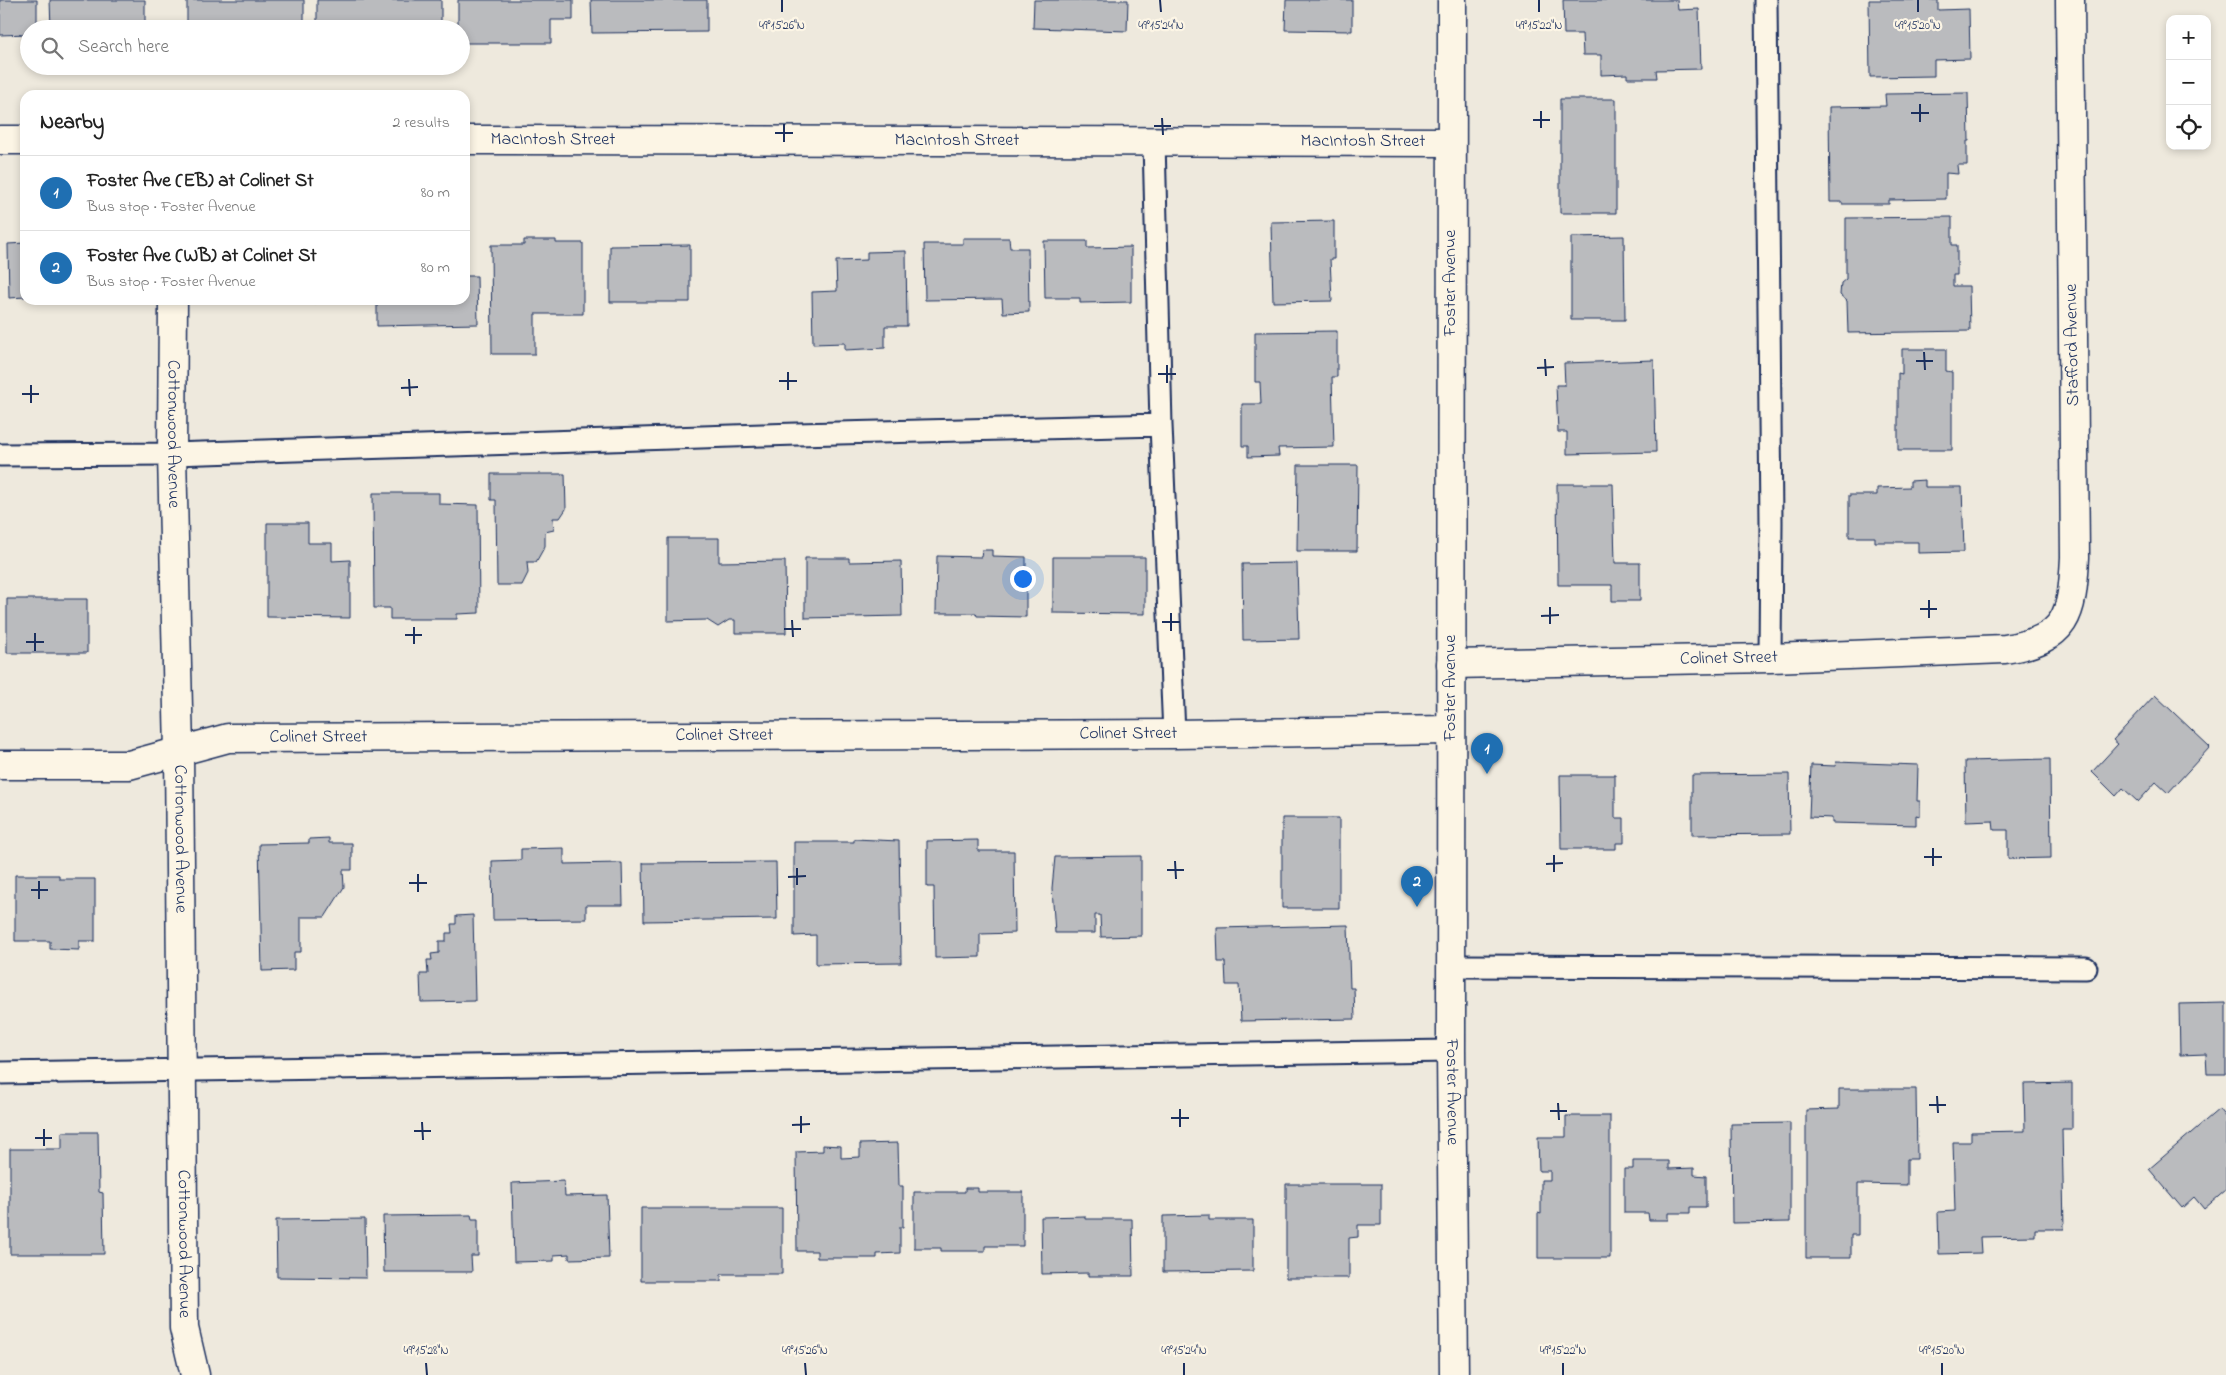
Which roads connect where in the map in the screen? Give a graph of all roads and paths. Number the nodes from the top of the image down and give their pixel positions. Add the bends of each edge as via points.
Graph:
1 (1452, 0) edge
2 (1766, 0) edge
3 (2070, 0) edge
4 (0, 140) edge
5 (20, 140) edge
6 (470, 140) edge
7 (1154, 141) junction
8 (1451, 142) junction
9 (173, 305) edge
10 (1161, 425) junction
11 (172, 454) junction
12 (0, 455) edge
13 (2006, 649) joint
14 (1770, 658) junction
15 (1451, 664) junction
16 (1450, 730) junction
17 (1174, 734) junction
18 (179, 751) junction
19 (0, 765) edge
20 (1452, 966) junction
21 (2086, 968) dead end
22 (1451, 1052) junction
23 (181, 1070) junction
24 (0, 1073) edge
25 (195, 1375) edge
26 (1454, 1375) edge

1 - 8 street, Foster Avenue
2 - 14 lane
3 - 13 street, Stafford Avenue via 2074,582 2062,625 2048,637 2026,646
4 - 5 street
6 - 7 street, MacIntosh Street
7 - 8 street, MacIntosh Street
7 - 10 lane
8 - 15 street, Foster Avenue
9 - 11 street, Cottonwood Avenue
10 - 11 lane
10 - 17 lane
11 - 12 lane
11 - 18 street, Cottonwood Avenue
13 - 14 street, Colinet Street
14 - 15 street, Colinet Street
15 - 16 street, Foster Avenue
16 - 17 street, Colinet Street
16 - 20 street, Foster Avenue
17 - 18 street, Colinet Street via 228,738
18 - 19 street, Colinet Street via 129,765
18 - 23 street, Cottonwood Avenue
20 - 21 lane
20 - 22 street, Foster Avenue
22 - 23 lane
22 - 26 street, Foster Avenue
23 - 24 lane
23 - 25 street, Cottonwood Avenue via 184,1328

